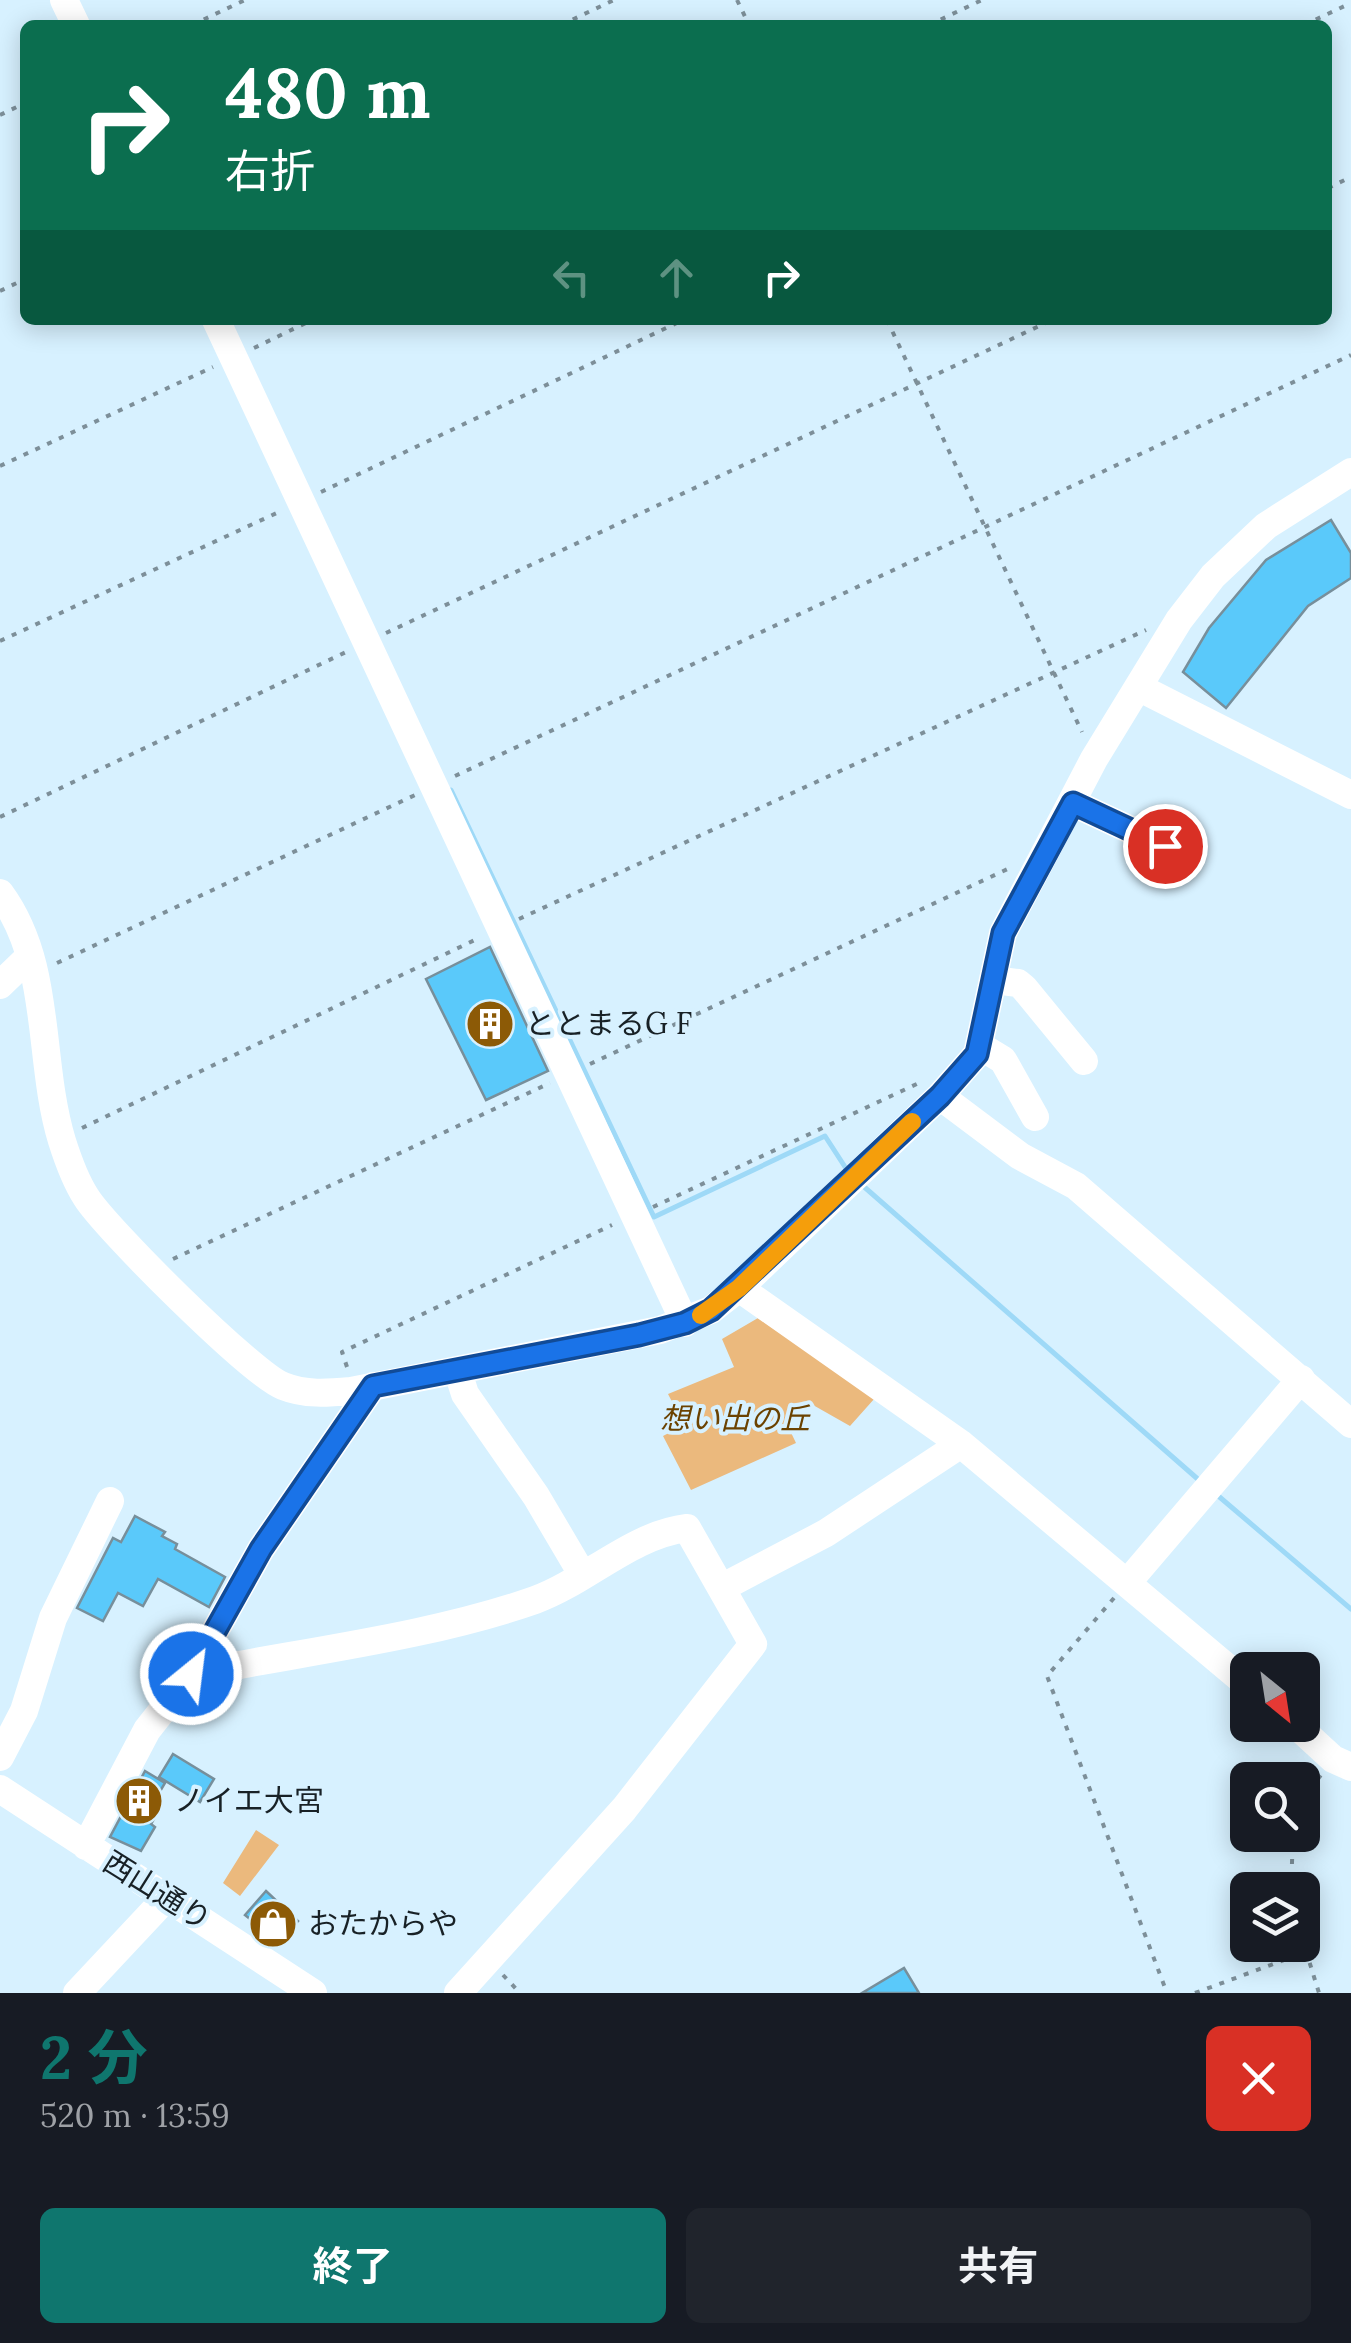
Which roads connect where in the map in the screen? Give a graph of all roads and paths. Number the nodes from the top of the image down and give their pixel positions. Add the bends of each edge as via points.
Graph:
1 (245, 0) edge
2 (614, 0) edge
3 (982, 0) edge
4 (1351, 2) edge
5 (203, 20) edge
6 (572, 20) edge
7 (940, 20) edge
8 (1314, 20) edge
9 (218, 325) edge
10 (302, 325) edge
11 (671, 325) edge
12 (889, 325) edge
13 (1041, 325) edge
14 (1351, 355) edge
15 (234, 358) junction
16 (917, 384) junction
17 (0, 466) edge
18 (1351, 472) edge
19 (302, 500) junction
20 (984, 528) junction
21 (1179, 620) junction
22 (0, 641) edge
23 (369, 641) junction
24 (1053, 672) junction
25 (1138, 688) junction
26 (1094, 759) junction
27 (435, 786) junction
28 (1351, 795) edge
29 (1073, 803) junction
30 (0, 817) edge
31 (1165, 846) dead end
32 (1014, 866) dead end
33 (0, 892) edge
34 (501, 928) junction
35 (34, 964) junction
36 (994, 980) junction
37 (0, 985) edge
38 (980, 1046) junction
39 (1084, 1062) dead end
40 (569, 1074) junction
41 (940, 1096) junction
42 (1035, 1117) dead end
43 (61, 1138) junction
44 (151, 1269) junction
45 (739, 1288) junction
46 (685, 1323) junction
47 (458, 1372) junction
48 (1301, 1379) junction
49 (373, 1386) junction
50 (1351, 1424) edge
51 (961, 1444) junction
52 (110, 1500) dead end
53 (582, 1574) junction
54 (1127, 1583) junction
55 (722, 1587) junction
56 (1230, 1670) edge
57 (191, 1674) junction
58 (1317, 1742) edge
59 (0, 1757) edge
60 (1342, 1762) edge
61 (1320, 1783) edge
62 (0, 1790) edge
63 (86, 1846) junction
64 (168, 1896) junction
65 (1279, 1962) edge
66 (1309, 1962) edge
67 (91, 1989) edge
68 (313, 1993) edge
69 (458, 1993) edge
70 (1167, 1993) edge
71 (1195, 1993) edge
72 (1319, 1993) edge

1 - 5 path
2 - 6 path
3 - 7 path
4 - 8 path
9 - 15 street
10 - 15 path
11 - 19 path
12 - 16 path
13 - 16 path
14 - 20 path
15 - 17 path
15 - 19 street
16 - 20 path
16 - 23 path
18 - 21 street via 1266,526
19 - 22 path
19 - 23 street
20 - 24 path
20 - 27 path
21 - 24 path
21 - 25 street
23 - 27 street
23 - 30 path
24 - 26 path
24 - 34 path
25 - 26 street
25 - 28 street
26 - 29 street
27 - 34 street
27 - 35 path
29 - 31 street
29 - 36 street via 1003,933
32 - 40 path
33 - 35 street
34 - 40 street
34 - 43 path
35 - 37 street
35 - 43 street
36 - 38 street
36 - 39 street via 1018,982
38 - 41 street
38 - 42 street via 1003,1060
40 - 44 path
40 - 46 street
41 - 45 street
41 - 48 street via 1020,1156 1076,1186
43 - 44 street via 87,1199
44 - 49 street via 281,1386 328,1393
45 - 46 street
45 - 51 street
46 - 47 street
47 - 49 street
47 - 53 street via 472,1405
48 - 50 street
48 - 54 street
49 - 57 street via 261,1549
51 - 54 street
51 - 55 street via 826,1533
52 - 59 street via 53,1618 24,1710
53 - 55 street via 656,1536 687,1528
53 - 57 street via 540,1598 484,1616
54 - 56 street
54 - 70 path via 1047,1676
55 - 69 street via 753,1644 624,1809
57 - 63 street via 147,1730
58 - 60 street
60 - 61 path
62 - 63 street, 西山通り
63 - 64 street, 西山通り
64 - 67 street
64 - 68 street, 西山通り
65 - 71 path
66 - 72 path

